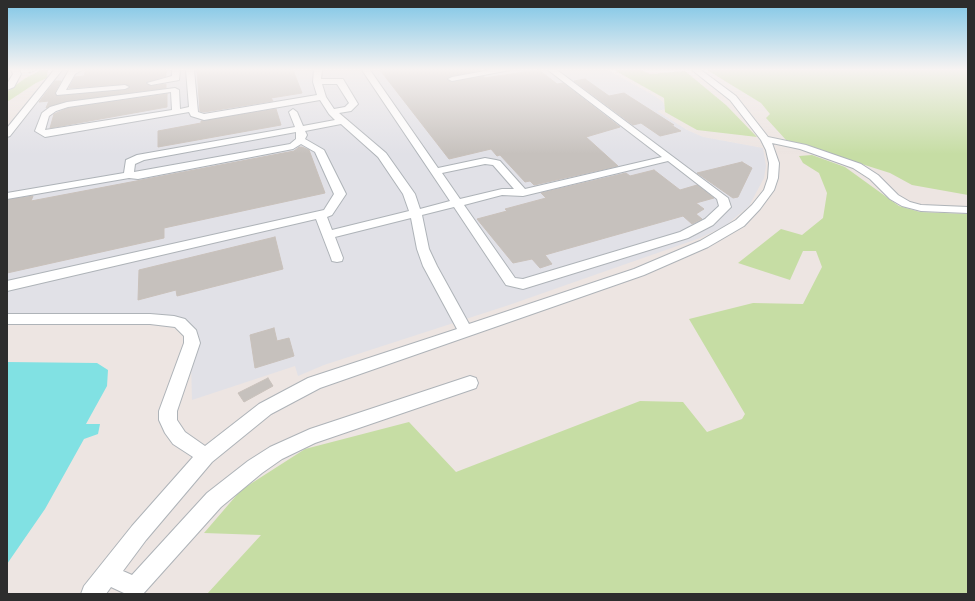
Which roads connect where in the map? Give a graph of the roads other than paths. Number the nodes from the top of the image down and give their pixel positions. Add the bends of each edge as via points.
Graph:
1 (36, 98) edge
2 (114, 98) edge
3 (175, 98) edge
4 (192, 98) edge
5 (316, 98) edge
6 (323, 98) edge
7 (350, 98) edge
8 (386, 98) edge
9 (590, 98) edge
10 (733, 98) edge
11 (193, 109) junction
12 (176, 112) junction
13 (293, 112) dead end
14 (332, 112) junction
15 (343, 122) junction
16 (7, 134) edge
17 (300, 135) junction
18 (765, 139) junction
19 (670, 158) junction
20 (437, 171) junction
21 (129, 175) junction
22 (523, 193) junction
23 (7, 196) edge
24 (458, 203) junction
25 (968, 210) edge
26 (416, 214) junction
27 (320, 215) junction
28 (328, 235) junction
29 (337, 258) dead end
30 (7, 286) edge
31 (7, 319) edge
32 (466, 332) junction
33 (470, 383) dead end
34 (206, 456) junction
35 (107, 575) junction
36 (92, 594) edge

1 - 16 street
2 - 12 street via 67,105 53,110 45,115 40,131 45,134
3 - 12 street
4 - 11 street
5 - 11 street via 204,117 194,114
6 - 14 street
7 - 14 street via 354,104
8 - 20 street
9 - 19 street
10 - 18 street
11 - 12 street
13 - 17 street
14 - 15 street
15 - 17 street
15 - 26 street via 382,155 409,194
17 - 21 street via 293,146 282,149 138,176
17 - 21 street via 141,157 130,162
17 - 27 street via 319,150 340,194 328,214
18 - 25 street via 803,147 857,166 906,204 921,208
18 - 32 street via 774,163 773,178 756,207 740,223 704,244 639,272
19 - 22 street
19 - 24 street via 722,198 725,207 709,222 684,235 523,284 511,282
20 - 22 street via 485,161 496,163
20 - 24 street
21 - 23 street
22 - 24 street via 502,192
24 - 26 street
26 - 28 street
26 - 32 street via 423,249 430,266
27 - 28 street
27 - 30 street
28 - 29 street
31 - 34 street via 150,319 180,323 191,334 192,342 168,411 168,420 179,438
32 - 34 street via 314,383 265,409
33 - 35 street via 310,437 276,453 214,500 135,587
34 - 35 street via 139,533
35 - 36 street

